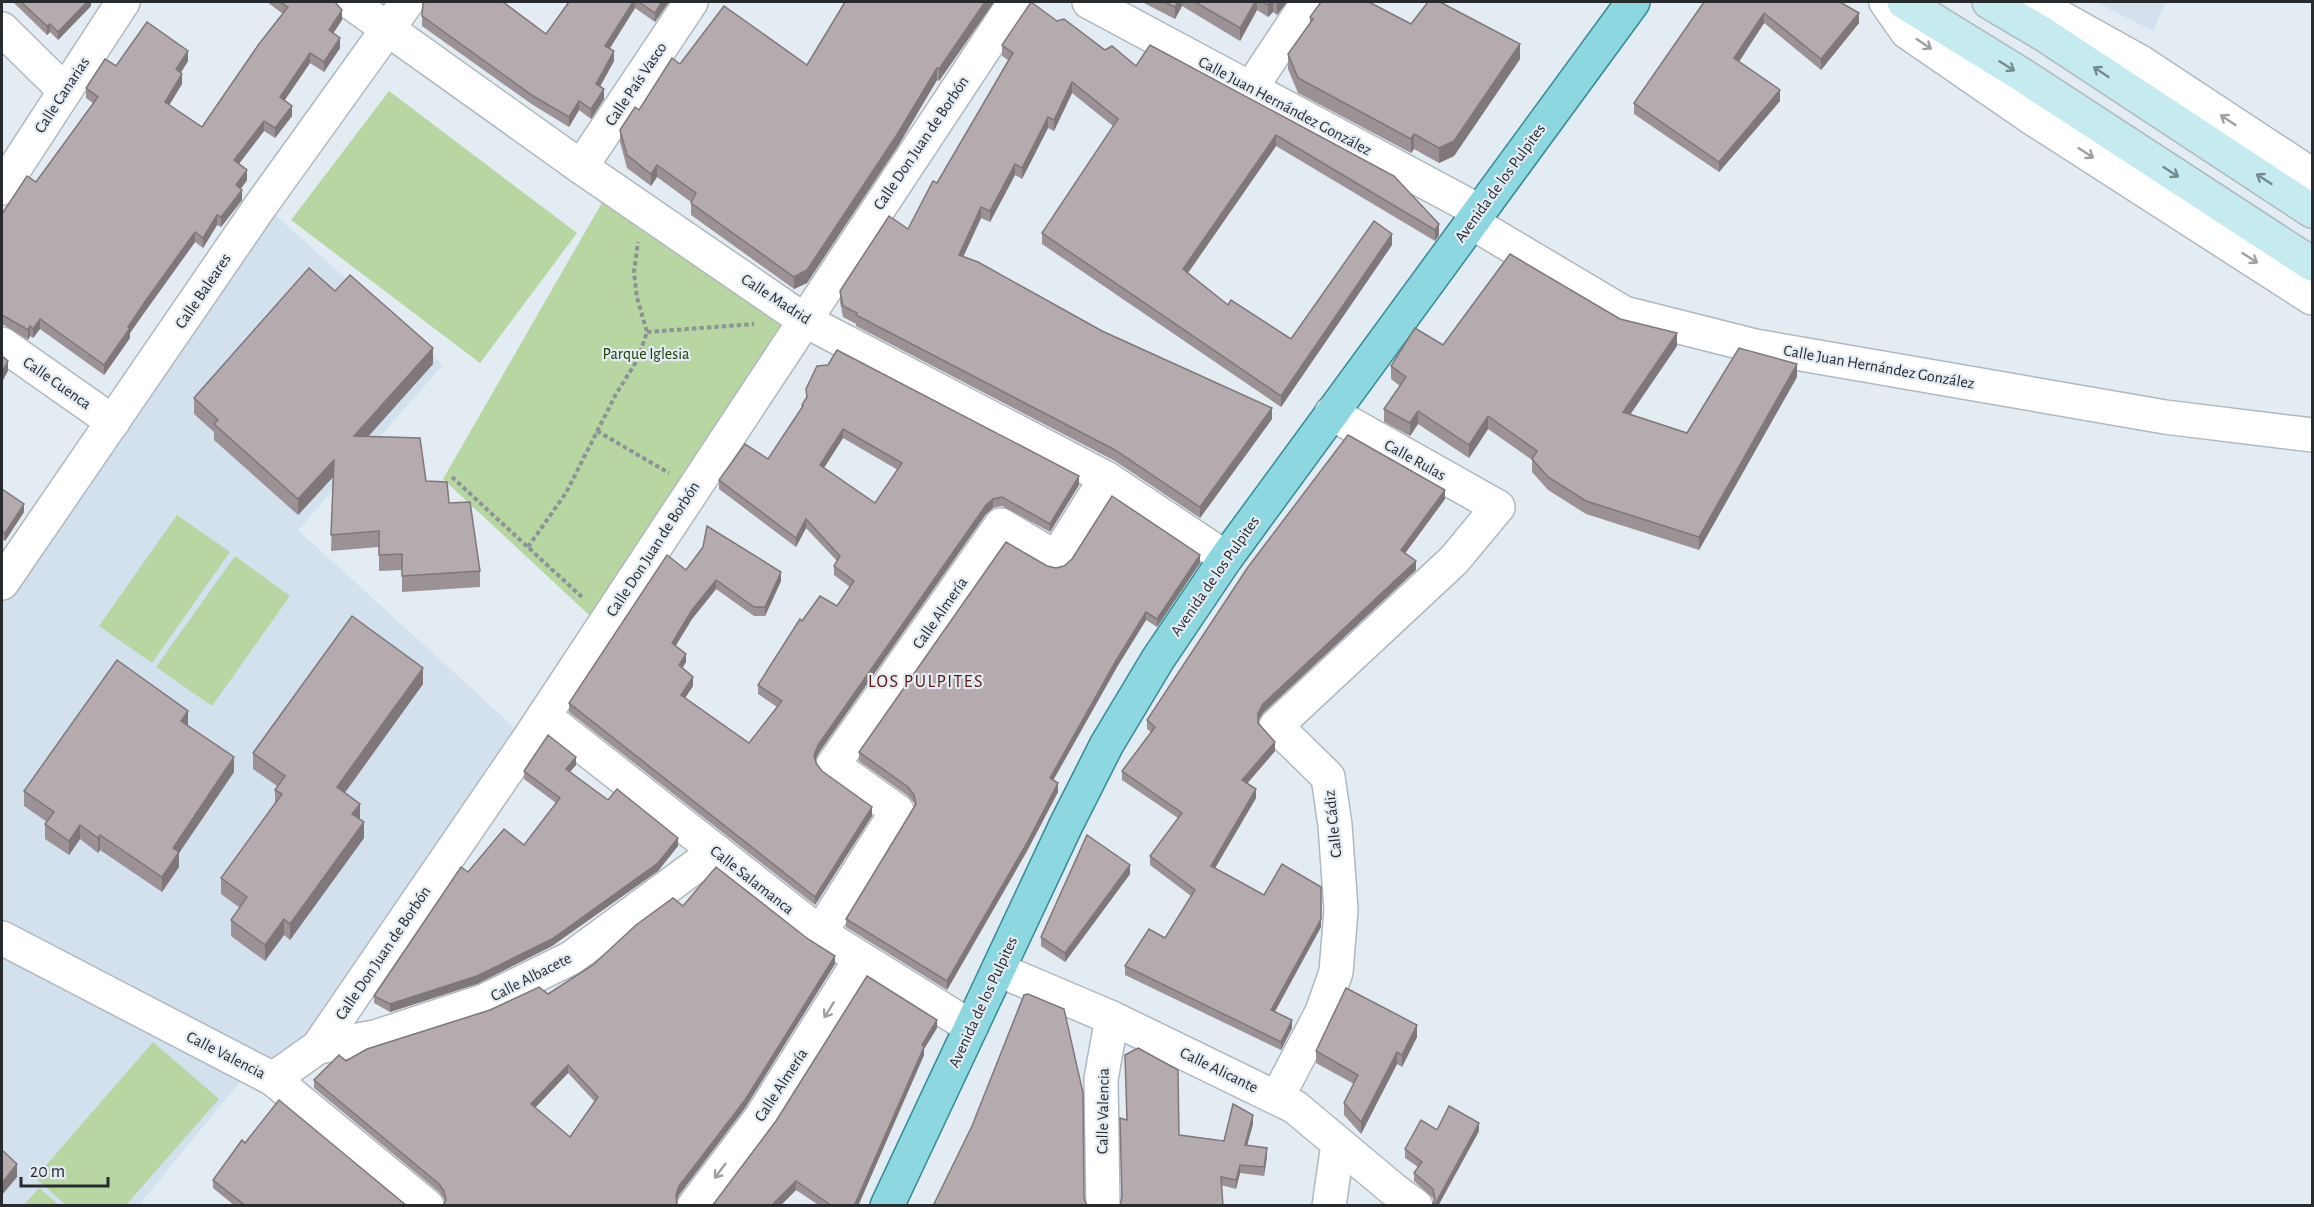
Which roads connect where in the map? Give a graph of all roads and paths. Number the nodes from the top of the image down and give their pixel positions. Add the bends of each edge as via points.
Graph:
1 (123, 2) edge
2 (350, 2) edge
3 (407, 2) edge
4 (691, 2) edge
5 (1015, 2) edge
6 (1089, 2) edge
7 (1308, 2) edge
8 (1633, 2) edge
9 (1886, 2) edge
10 (1904, 2) edge
11 (1989, 2) edge
12 (2033, 2) edge
13 (389, 28) junction
14 (2, 29) edge
15 (1251, 88) junction
16 (65, 91) junction
17 (581, 167) junction
18 (2313, 175) edge
19 (2, 188) edge
20 (2313, 211) edge
21 (650, 214) junction
22 (1475, 217) junction
23 (2313, 264) edge
24 (2313, 298) edge
25 (804, 320) junction
26 (647, 332) junction
27 (2, 344) edge
28 (1331, 413) junction
29 (113, 422) junction
30 (597, 431) junction
31 (2313, 435) edge
32 (452, 477) dead end
33 (1106, 478) junction
34 (694, 488) junction
35 (1498, 507) joint
36 (528, 547) junction
37 (1226, 558) junction
38 (2, 582) edge
39 (607, 620) junction
40 (544, 716) junction
41 (716, 851) junction
42 (820, 933) junction
43 (2, 938) edge
44 (860, 960) junction
45 (999, 970) junction
46 (1112, 1018) junction
47 (971, 1027) junction
48 (318, 1047) junction
49 (273, 1079) junction
50 (1276, 1098) junction
51 (1338, 1144) junction
52 (428, 1206) edge
53 (694, 1206) edge
54 (887, 1206) edge
55 (1103, 1206) edge
56 (1329, 1206) edge
57 (1416, 1206) edge

1 - 16 street, Calle Canarias
2 - 13 street, Calle Madrid
3 - 13 street, Calle Baleares
4 - 17 street, Calle País Vasco
5 - 25 street, Calle Don Juan de Borbón
6 - 15 street, Calle Juan Hernández González
7 - 15 street
8 - 22 main road, Avenida de los Pulpites
9 -> 24 street via 1907,32
10 -> 23 main road
20 -> 11 main road
18 -> 12 street via 2142,63
13 - 17 street, Calle Madrid
13 - 29 street, Calle Baleares via 259,208
14 - 16 street
15 - 22 street, Calle Juan Hernández González
16 - 19 street, Calle Canarias
17 - 21 street, Calle Madrid
21 - 25 street, Calle Madrid
21 - 26 path via 638,241 634,272
22 - 28 main road, Avenida de los Pulpites
22 - 31 street, Calle Juan Hernández González via 1624,313 1733,340 2166,417
25 - 26 path
25 - 33 street, Calle Madrid
25 - 34 street, Calle Don Juan de Borbón
26 - 30 path via 638,359
27 - 29 street, Calle Cuenca
28 - 35 street, Calle Rulas
28 - 37 main road, Avenida de los Pulpites
29 - 38 street, Calle Baleares
30 - 34 path
30 - 36 path via 566,493
32 - 36 path
33 - 37 street, Calle Madrid
33 - 42 street, Calle Almería via 1056,558 1001,525 833,765 897,812
34 - 39 street, Calle Don Juan de Borbón
35 - 50 street, Calle Cádiz via 1454,560 1276,726 1328,777 1341,910 1336,972 1322,1012
36 - 39 path
37 - 45 main road, Avenida de los Pulpites via 1107,744
39 - 40 street, Calle Don Juan de Borbón
40 - 41 street, Calle Salamanca
40 - 48 street, Calle Don Juan de Borbón
41 - 42 street, Calle Salamanca
41 - 48 street, Calle Albacete via 562,963 484,1001 375,1037
42 - 44 street, Calle Salamanca
43 - 49 street, Calle Valencia
44 - 47 street, Calle Salamanca
44 -> 53 street, Calle Almería via 760,1119
45 - 46 street, Calle Alicante
45 - 47 main road, Avenida de los Pulpites
46 - 50 street, Calle Alicante
46 - 55 street, Calle Valencia via 1101,1079
47 - 54 main road, Avenida de los Pulpites
48 - 49 street, Calle Don Juan de Borbón
49 - 52 street, Calle Valencia
50 - 51 street, Calle Alicante via 1295,1107
51 - 56 street
51 - 57 street, Calle Alicante

